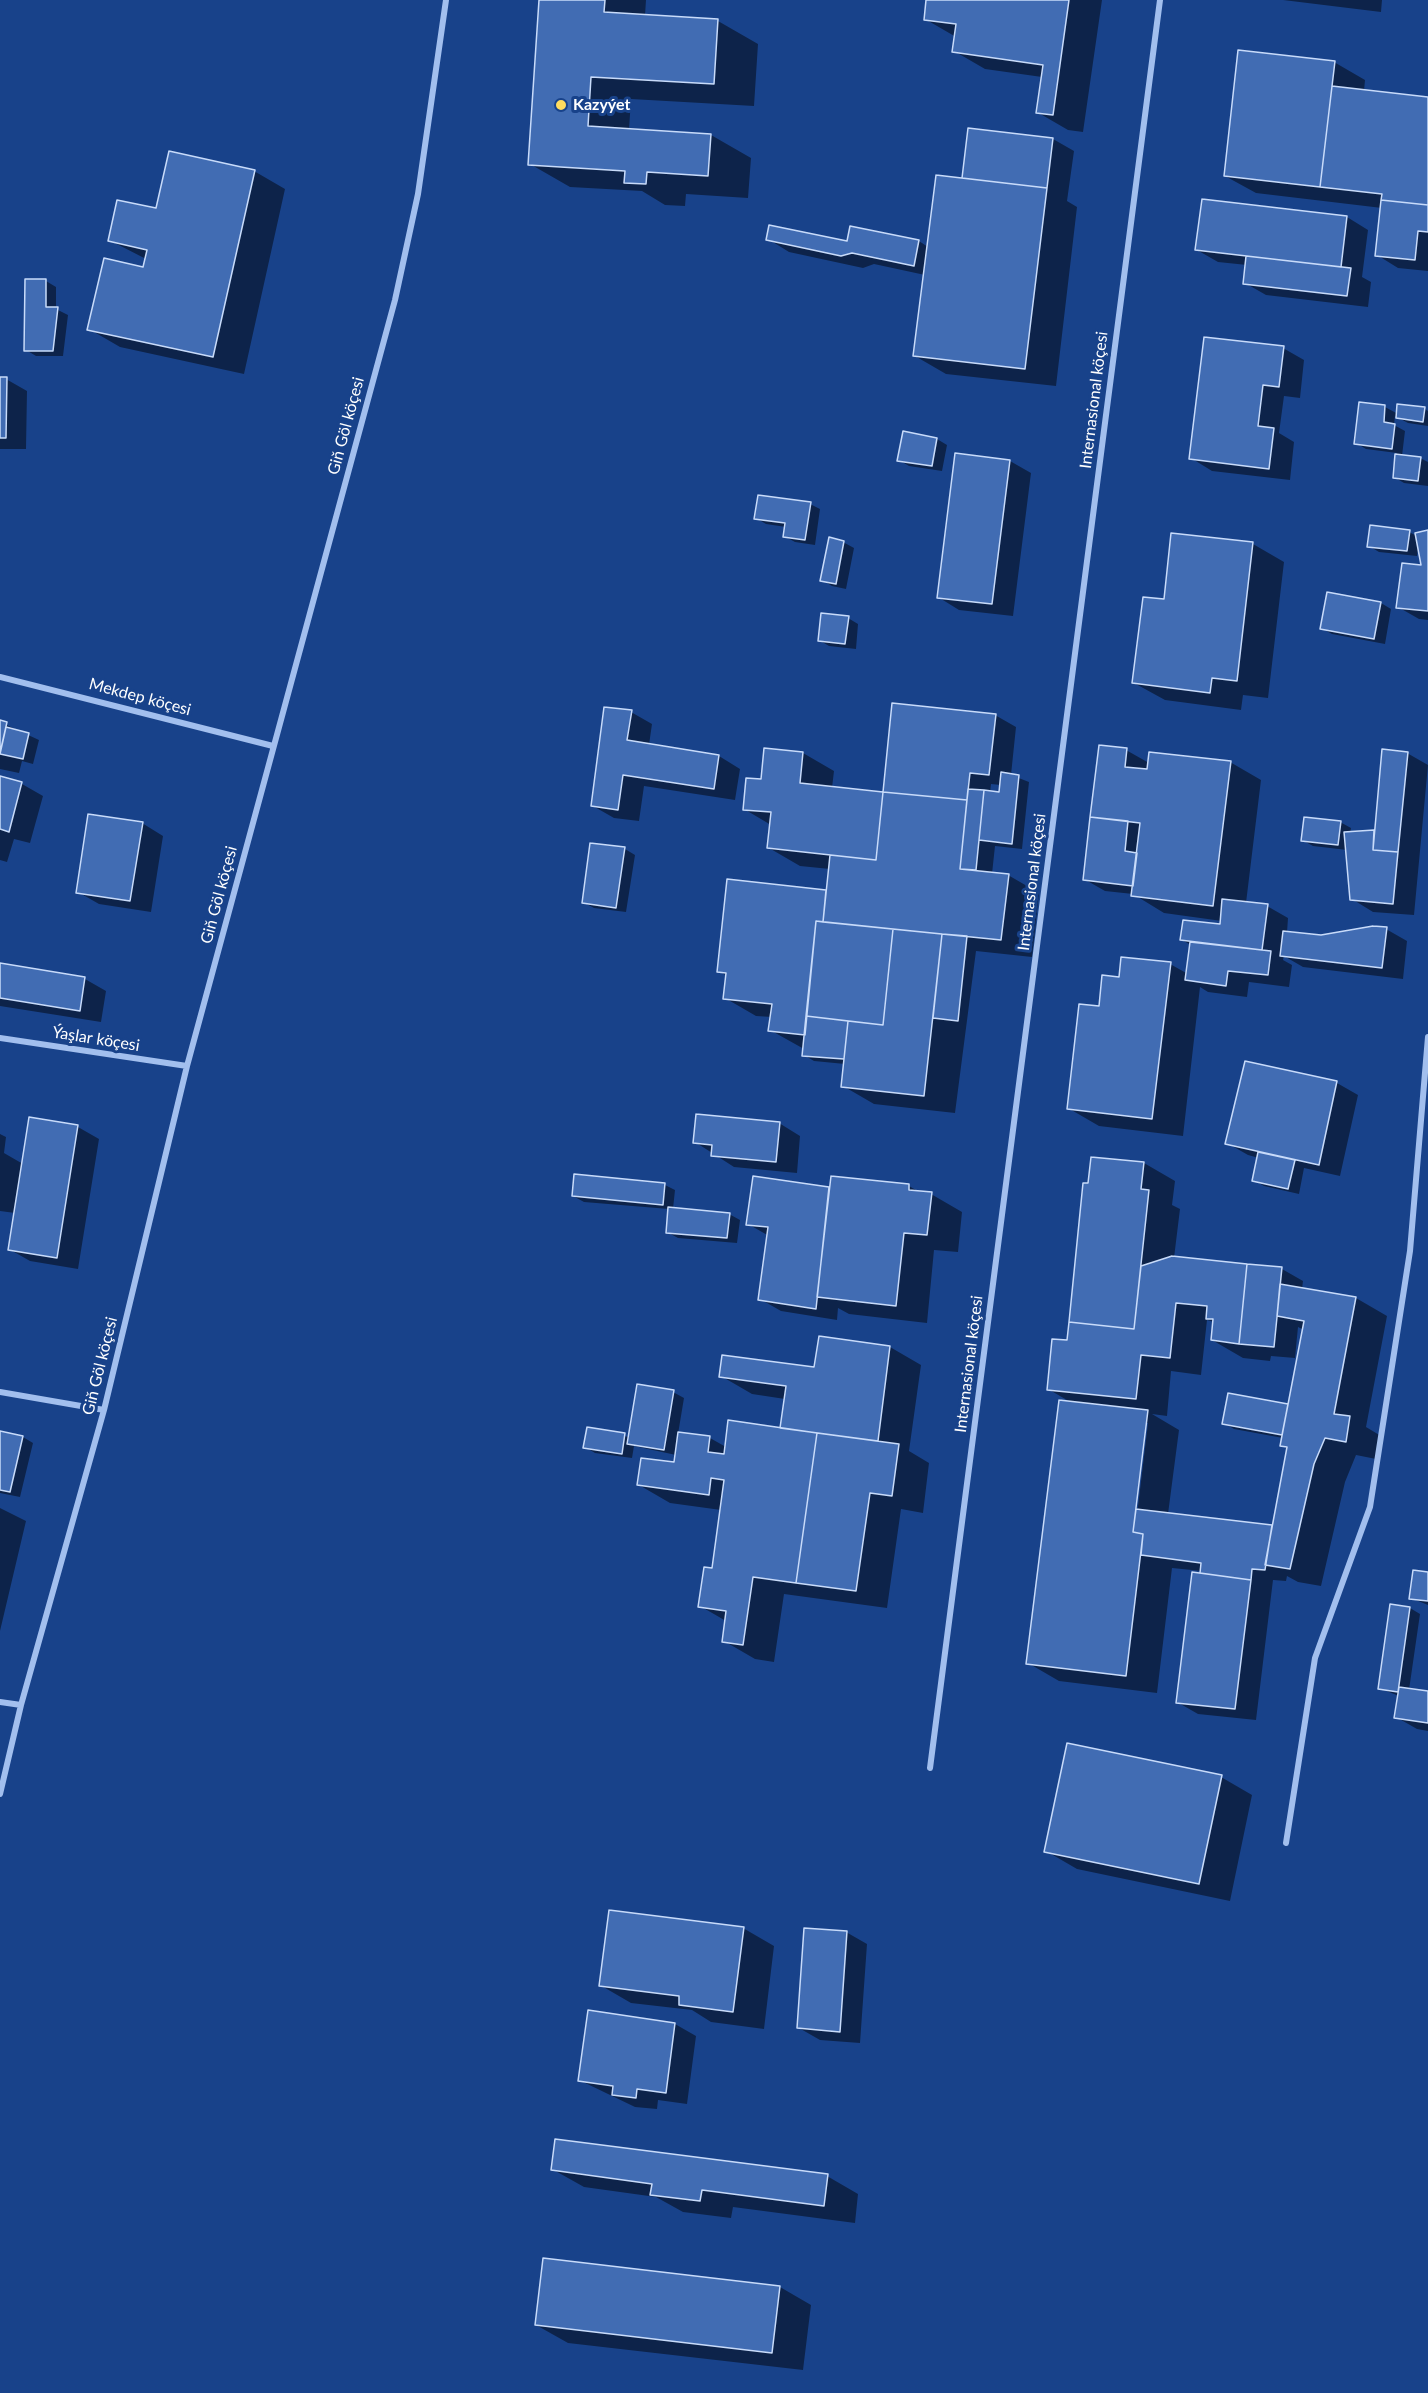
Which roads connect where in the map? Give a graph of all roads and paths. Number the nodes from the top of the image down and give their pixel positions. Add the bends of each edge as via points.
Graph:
1 (446, 0) edge
2 (1160, 0) edge
3 (0, 677) edge
4 (273, 746) junction
5 (1428, 1037) edge
6 (0, 1038) edge
7 (187, 1066) junction
8 (0, 1392) edge
9 (104, 1410) junction
10 (0, 1702) edge
11 (21, 1705) junction
12 (930, 1768) dead end
13 (0, 1794) edge
14 (1286, 1843) dead end

1 - 4 street, Giň Göl köçesi via 418,194 395,300
2 - 12 street, Internasional köçesi
3 - 4 street, Mekdep köçesi
4 - 7 street, Giň Göl köçesi
5 - 14 street via 1410,1251 1370,1507 1316,1658
6 - 7 street, Ýaşlar köçesi
7 - 9 street, Giň Göl köçesi
8 - 9 street
9 - 11 street, Giň Göl köçesi
10 - 11 street
11 - 13 street, Giň Göl köçesi

